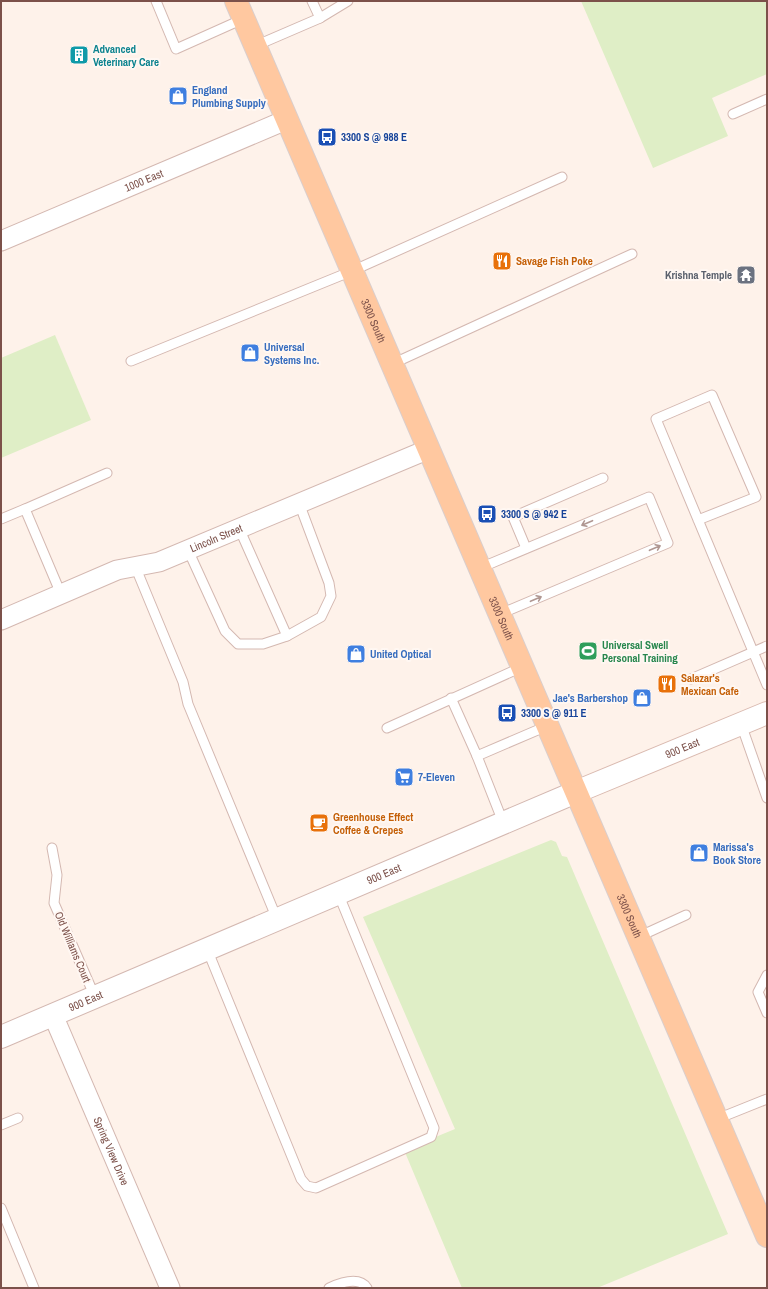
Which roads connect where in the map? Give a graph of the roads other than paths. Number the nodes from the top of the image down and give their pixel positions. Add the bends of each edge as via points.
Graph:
1 (156, 1) edge
2 (312, 1) edge
3 (348, 1) edge
4 (240, 10) edge
5 (320, 18) junction
6 (255, 46) junction
7 (767, 99) edge
8 (734, 114) dead end
9 (286, 120) junction
10 (562, 177) dead end
11 (1, 241) edge
12 (632, 254) dead end
13 (352, 271) junction
14 (131, 361) dead end
15 (392, 364) junction
16 (429, 449) junction
17 (107, 473) dead end
18 (603, 478) dead end
19 (299, 503) junction
20 (25, 509) junction
21 (1, 519) edge
22 (698, 520) junction
23 (239, 528) junction
24 (526, 548) junction
25 (188, 550) junction
26 (135, 566) junction
27 (480, 568) junction
28 (61, 594) junction
29 (500, 614) junction
30 (1, 620) edge
31 (287, 636) junction
32 (767, 646) edge
33 (753, 652) junction
34 (522, 667) junction
35 (691, 679) dead end
36 (767, 685) edge
37 (451, 698) junction
38 (767, 713) edge
39 (741, 724) junction
40 (547, 726) junction
41 (387, 728) dead end
42 (477, 756) junction
43 (760, 776) junction
44 (767, 786) edge
45 (576, 792) junction
46 (767, 798) edge
47 (503, 822) junction
48 (52, 848) dead end
49 (338, 893) junction
50 (686, 915) dead end
51 (277, 919) junction
52 (638, 937) junction
53 (207, 949) junction
54 (767, 975) edge
55 (95, 997) junction
56 (767, 1013) edge
57 (53, 1015) junction
58 (1, 1037) edge
59 (767, 1099) edge
60 (18, 1118) dead end
61 (717, 1120) junction
62 (1, 1125) edge
63 (1, 1208) edge
64 (767, 1236) edge
65 (34, 1288) edge
66 (170, 1288) edge
67 (329, 1288) edge
68 (367, 1288) edge

1 - 4 lane via 176,49
2 - 5 lane
3 - 5 lane
4 - 6 main road, 3300 South
5 - 6 lane
6 - 9 main road, 3300 South
7 - 8 lane
9 - 11 street, 1000 East
9 - 13 main road, 3300 South
10 - 13 lane
12 - 15 lane
13 - 14 lane
13 - 15 main road, 3300 South
15 - 16 main road, 3300 South
16 - 19 street, Lincoln Street
16 - 27 main road, 3300 South
17 - 20 lane
18 - 24 lane via 513,517
19 - 23 street, Lincoln Street
19 - 31 lane via 329,583 331,596 321,617
20 - 21 lane
20 - 28 lane
22 - 22 lane via 656,419 712,395 756,497
22 - 33 lane
23 - 25 street, Lincoln Street
23 - 31 lane
24 - 27 lane
29 -> 24 lane via 668,543 649,497
25 - 26 street, Lincoln Street via 159,562
25 - 31 lane via 224,630 238,644 263,644
26 - 28 street, Lincoln Street via 117,570
26 - 51 lane via 183,682 188,704
27 - 29 main road, 3300 South
28 - 30 street, Lincoln Street
29 - 34 main road, 3300 South
32 - 33 lane
33 - 35 lane
33 - 36 lane
34 - 37 lane
34 - 40 main road, 3300 South
37 - 41 lane
37 - 42 lane
38 - 39 street, 900 East
39 - 43 lane
39 - 45 street, 900 East
40 - 42 lane
40 - 45 main road, 3300 South
42 - 47 lane
43 - 44 lane
43 - 46 lane
45 - 47 street, 900 East
45 - 52 main road, 3300 South
47 - 49 street, 900 East
48 - 55 lane, Old Williams Court via 57,874 54,903
49 - 51 street, 900 East
49 - 53 lane via 434,1128 431,1137 316,1188 307,1186 301,1179
50 - 52 lane
51 - 53 street, 900 East
52 - 61 main road, 3300 South
53 - 55 street, 900 East
54 - 56 lane via 758,992
55 - 57 street, 900 East
57 - 58 street, 900 East
57 - 66 street, Spring View Drive
59 - 61 lane
60 - 62 lane
61 - 64 main road, 3300 South
63 - 65 lane
67 - 68 lane via 354,1281 361,1282

